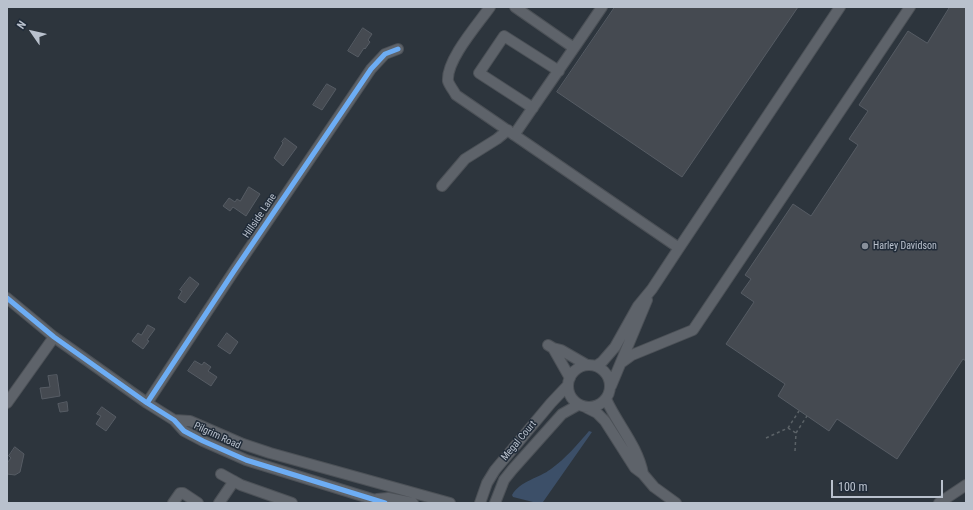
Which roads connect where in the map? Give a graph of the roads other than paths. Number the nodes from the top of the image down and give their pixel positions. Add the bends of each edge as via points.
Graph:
1 (490, 7) edge
2 (840, 7) edge
3 (910, 7) edge
4 (519, 8) edge
5 (597, 9) edge
6 (398, 48) dead end
7 (574, 48) junction
8 (559, 71) junction
9 (533, 108) junction
10 (511, 132) junction
11 (442, 186) dead end
12 (679, 248) junction
13 (652, 290) junction
14 (7, 298) edge
15 (54, 337) junction
16 (621, 363) junction
17 (592, 365) junction
18 (569, 381) junction
19 (611, 386) junction
20 (606, 399) junction
21 (7, 403) edge
22 (147, 403) junction
23 (582, 406) junction
24 (174, 420) junction
25 (221, 474) dead end
26 (643, 474) junction
27 (234, 481) junction
28 (966, 485) edge
29 (373, 499) junction
30 (282, 501) edge
31 (173, 503) edge
32 (198, 503) edge
33 (219, 503) edge
34 (292, 503) edge
35 (385, 503) edge
36 (413, 503) edge
37 (450, 503) edge
38 (480, 503) edge
39 (495, 503) edge
40 (676, 503) edge
41 (939, 503) edge

1 - 10 street via 454,57 448,82 456,94
2 - 12 street
3 - 16 street via 693,330 632,355
4 - 7 street
5 - 7 street
6 - 22 street, Hillside Lane via 385,54 371,69
7 - 8 street
8 - 9 street
8 - 9 street via 504,36 479,73
9 - 10 street
10 - 11 street via 465,158
10 - 12 street
12 - 13 street
13 - 16 street
13 - 17 street via 638,306 615,347 602,362
14 - 15 street, Pilgrim Road
15 - 21 street
15 - 22 street, Pilgrim Road
16 - 19 street
17 - 18 street via 579,367 572,373
17 - 18 street via 550,346
17 - 19 street via 604,370
18 - 23 street via 568,391 572,399
18 - 38 street, Megal Court via 495,470
19 - 20 street
20 - 23 street via 596,407
20 - 26 street via 641,463
22 - 24 street, Pilgrim Road
23 - 26 street via 605,421 634,468
23 - 39 street, Megal Court via 562,414 504,480
24 - 29 street, Pilgrim Road via 184,431 246,460
24 - 37 street, Pilgrim Road via 190,421 270,453
25 - 27 street
26 - 40 street via 654,487
27 - 30 street
27 - 33 street
28 - 41 street
29 - 35 street, Pilgrim Road
29 - 36 street via 388,498
30 - 34 street
31 - 32 street via 180,493

